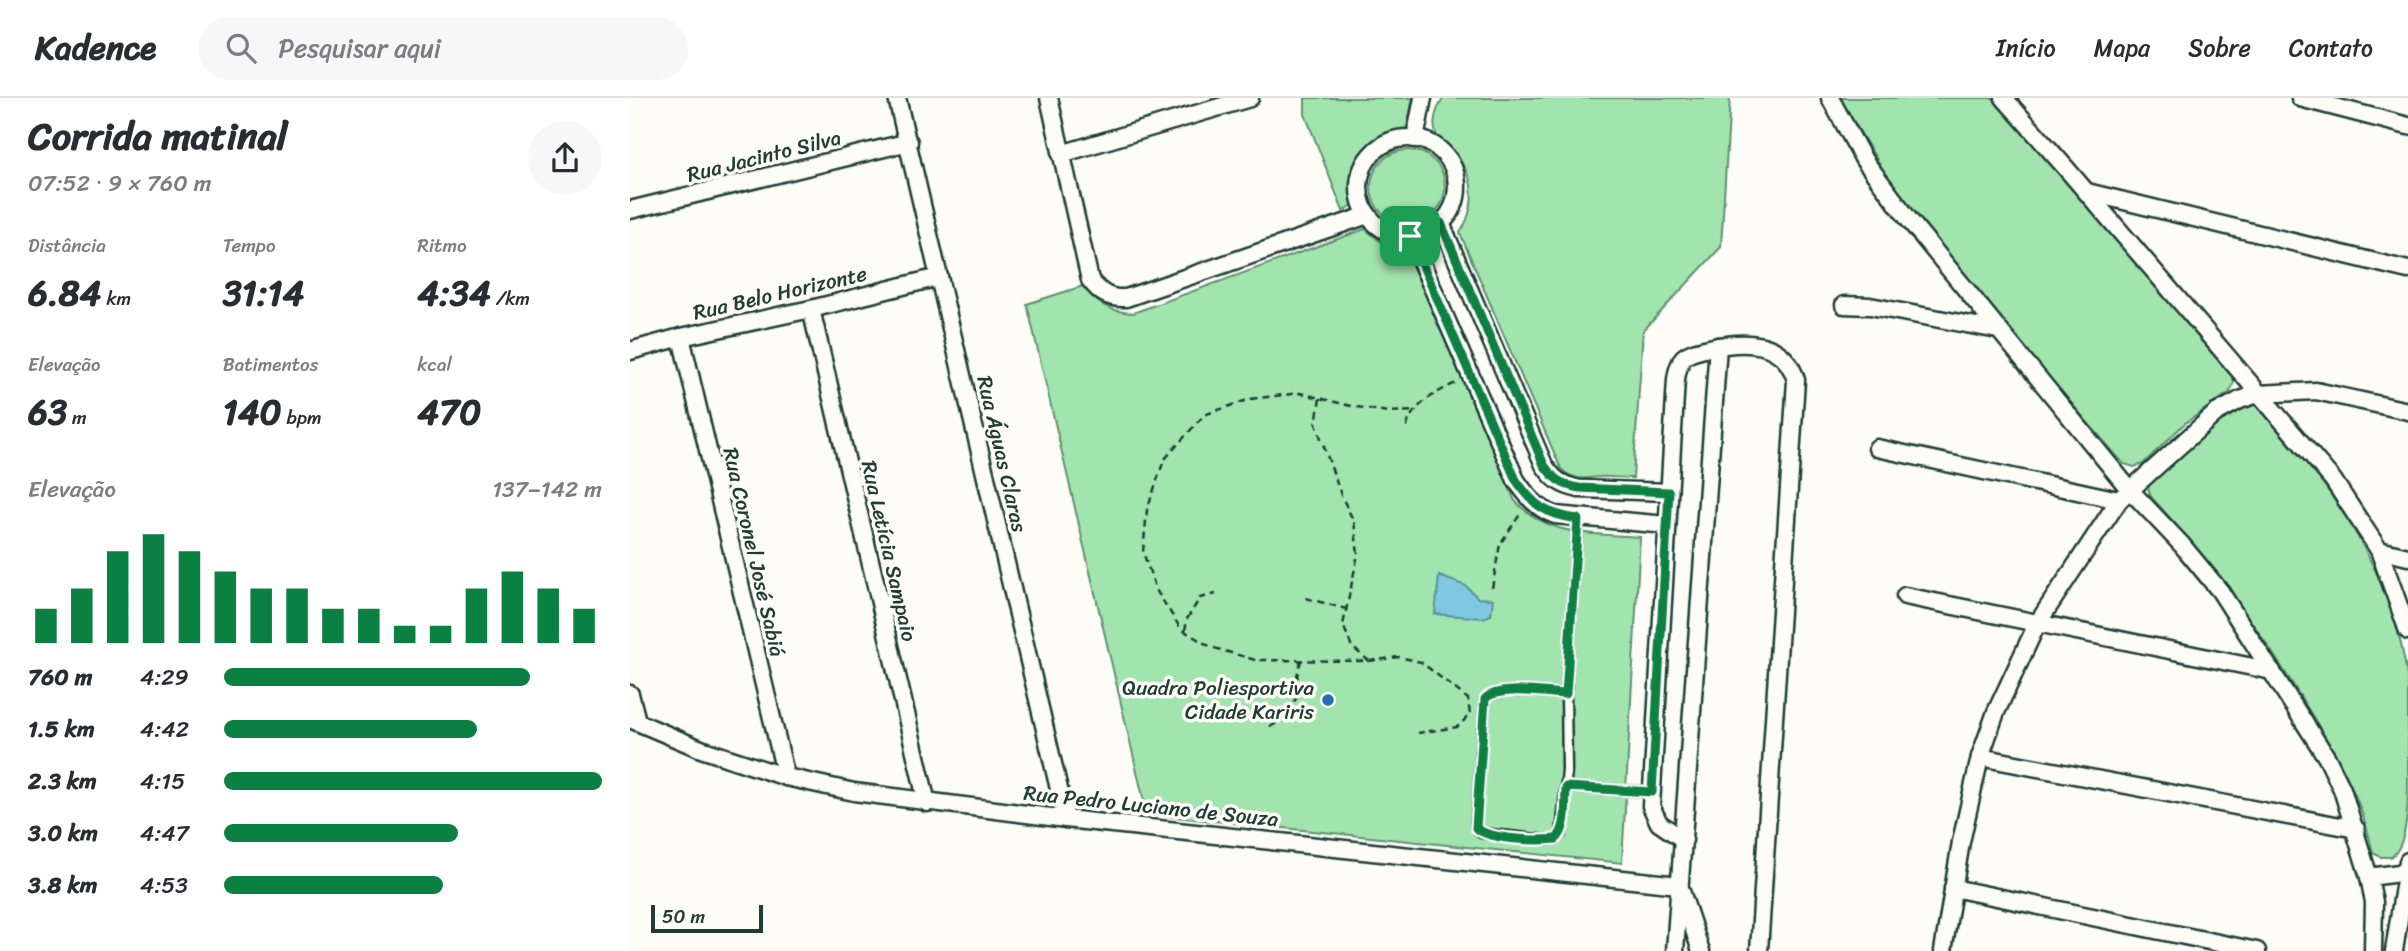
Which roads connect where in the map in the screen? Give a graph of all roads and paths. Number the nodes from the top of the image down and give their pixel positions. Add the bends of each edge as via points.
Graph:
1 (897, 98) edge
2 (1049, 98) edge
3 (1250, 98) edge
4 (1423, 98) edge
5 (1830, 98) edge
6 (2004, 98) edge
7 (2300, 98) edge
8 (2408, 126) edge
9 (1415, 139) junction
10 (909, 142) junction
11 (1061, 154) junction
12 (2087, 192) junction
13 (630, 210) edge
14 (1368, 215) junction
15 (1441, 223) junction
16 (1410, 236) junction
17 (2408, 270) edge
18 (939, 277) junction
19 (1844, 306) dead end
20 (811, 309) junction
21 (1998, 330) junction
22 (681, 337) junction
23 (1718, 346) junction
24 (630, 351) edge
25 (1471, 377) junction
26 (2258, 394) junction
27 (1320, 398) junction
28 (1417, 411) junction
29 (2408, 411) edge
30 (1407, 427) dead end
31 (1877, 448) dead end
32 (1669, 492) junction
33 (2124, 495) junction
34 (1527, 497) junction
35 (1578, 519) junction
36 (1667, 525) junction
37 (2379, 550) junction
38 (2408, 557) edge
39 (1492, 587) dead end
40 (1216, 594) dead end
41 (1905, 596) dead end
42 (1307, 598) dead end
43 (1346, 609) junction
44 (2037, 624) junction
45 (1185, 631) junction
46 (2408, 631) edge
47 (1301, 660) junction
48 (1369, 661) junction
49 (2272, 671) junction
50 (1301, 691) junction
51 (630, 694) edge
52 (1566, 694) junction
53 (1308, 696) dead end
54 (633, 720) edge
55 (1270, 727) dead end
56 (1418, 733) dead end
57 (1980, 757) junction
58 (786, 777) junction
59 (1566, 787) junction
60 (1652, 792) junction
61 (927, 803) junction
62 (1066, 819) junction
63 (2356, 828) junction
64 (1684, 840) junction
65 (2407, 867) edge
66 (2369, 877) junction
67 (1679, 885) junction
68 (1954, 888) junction
69 (1675, 951) edge
70 (1701, 951) edge
71 (1759, 951) edge
72 (1943, 951) edge
73 (2257, 951) edge
74 (2373, 951) edge
75 (2394, 951) edge

1 - 10 street, Rua Águas Claras
2 - 11 street
3 - 11 street
4 - 9 street
5 - 21 street via 1881,185
6 - 12 street
7 - 8 street
9 - 14 street via 1384,144 1363,168 1359,184
9 - 15 street via 1443,153 1457,181 1457,196
10 - 13 street, Rua Jacinto Silva
10 - 18 street, Rua Águas Claras
11 - 14 street via 1090,280 1116,299
12 - 17 street
12 - 26 street
14 - 16 street via 1380,227
15 - 16 street
15 - 32 street via 1553,479 1579,488
16 - 25 street
18 - 20 street, Rua Belo Horizonte
18 - 62 street, Rua Águas Claras
19 - 21 street via 1870,306
20 - 22 street, Rua Belo Horizonte
20 - 61 street, Rua Letícia Sampaio
21 - 33 street
22 - 24 street, Rua Belo Horizonte
22 - 58 street, Rua Coronel José Sabiá
23 - 32 street via 1685,356 1679,365
23 - 64 street
23 - 71 street via 1740,342 1763,346 1783,357 1796,380
25 - 28 path via 1440,390
25 - 34 street
26 - 29 street via 2316,391
26 - 33 street via 2216,413
26 - 37 street via 2333,480
27 - 28 path via 1388,412
27 - 43 path via 1316,424 1356,533 1358,554
27 - 45 path via 1300,393 1250,399 1204,415 1164,460 1147,510 1143,552 1156,590
28 - 30 path
31 - 33 street
32 - 36 street
33 - 44 street
33 - 49 street via 2182,545 2220,591
34 - 35 street via 1540,509
34 - 39 path via 1520,519 1500,544
35 - 36 street
35 - 52 lane
36 - 60 street
37 - 38 street
37 - 46 street
40 - 45 path via 1200,598
41 - 44 street
42 - 43 path
43 - 48 path via 1343,625 1352,647
44 - 49 street
44 - 57 street
45 - 47 path via 1211,647 1255,660
47 - 48 path
47 - 50 path via 1297,676
48 - 56 path via 1399,657 1421,662 1468,699 1470,715 1457,727
49 - 63 street via 2327,758
50 - 53 path
50 - 55 path via 1282,720
51 - 54 street
52 - 59 lane
52 - 59 lane via 1502,691 1485,699 1476,828 1481,833 1510,837 1556,839 1563,825
54 - 58 street, Rua Pedro Luciano de Souza
57 - 63 street
57 - 68 street
58 - 61 street, Rua Pedro Luciano de Souza
59 - 60 lane
60 - 64 street via 1651,806 1659,823
61 - 62 street, Rua Pedro Luciano de Souza
62 - 67 street, Rua Pedro Luciano de Souza
63 - 66 street
64 - 67 street
65 - 66 street
65 - 75 street
66 - 74 street via 2374,902
67 - 69 street
67 - 70 street
68 - 72 street
68 - 73 street

